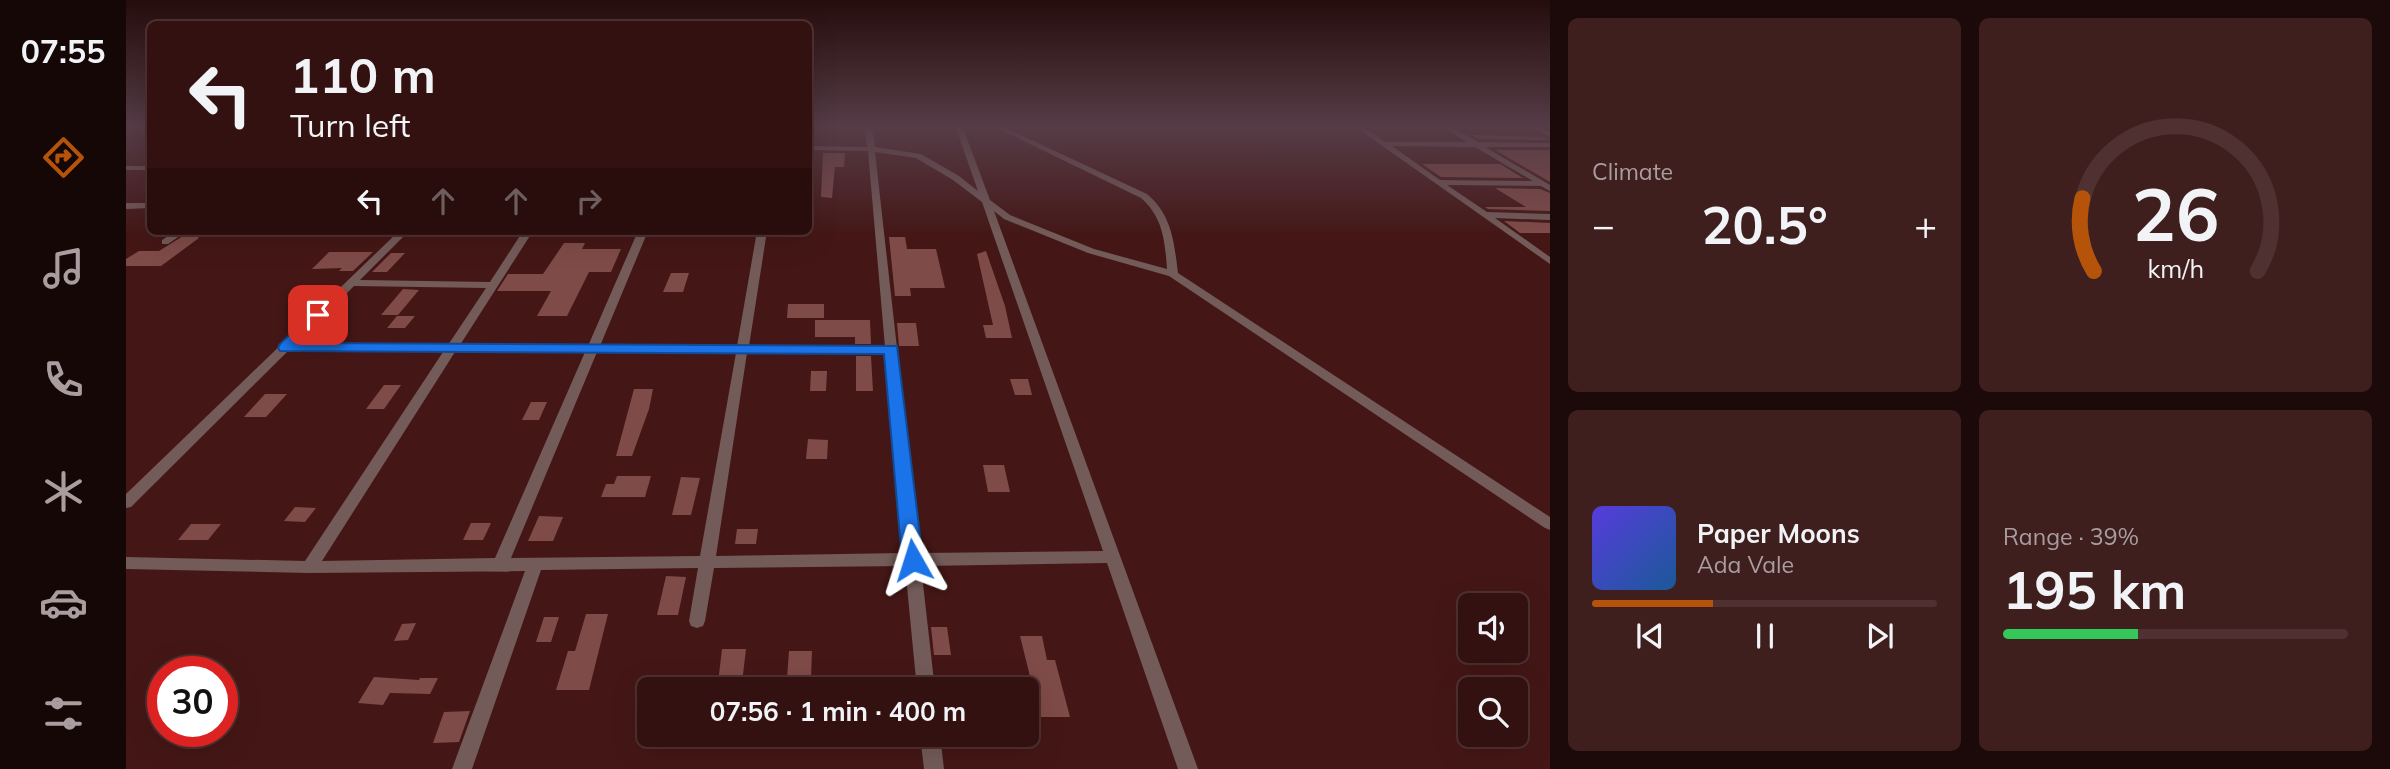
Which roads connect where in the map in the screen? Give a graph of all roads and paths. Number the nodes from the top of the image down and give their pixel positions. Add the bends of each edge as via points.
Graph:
1 (873, 164) edge
2 (930, 164) edge
3 (973, 164) edge
4 (1076, 164) edge
5 (1412, 164) edge
6 (1510, 164) edge
7 (126, 168) edge
8 (147, 168) edge
9 (1438, 182) junction
10 (1547, 185) edge
11 (986, 200) junction
12 (126, 206) edge
13 (147, 206) edge
14 (1485, 215) junction
15 (1550, 216) edge
16 (176, 235) edge
17 (400, 235) edge
18 (524, 235) edge
19 (640, 235) edge
20 (761, 235) edge
21 (165, 242) dead end
22 (1545, 254) edge
23 (1550, 261) edge
24 (1173, 274) junction
25 (351, 283) junction
26 (492, 285) junction
27 (453, 346) junction
28 (593, 347) junction
29 (285, 348) junction
30 (742, 348) junction
31 (891, 350) junction
32 (126, 503) edge
33 (1550, 524) edge
34 (1113, 557) junction
35 (913, 560) junction
36 (706, 562) junction
37 (126, 563) edge
38 (500, 565) junction
39 (535, 565) junction
40 (309, 567) junction
41 (697, 621) dead end
42 (925, 677) edge
43 (931, 747) edge
44 (462, 769) edge
45 (933, 769) edge
46 (1188, 769) edge

1 - 31 street
2 - 11 street
3 - 11 street
4 - 24 street via 1157,205 1167,224
5 - 9 street
6 - 10 street
7 - 8 street
9 - 10 street
9 - 14 street
11 - 24 street via 1007,218 1091,251
11 - 34 street
12 - 13 street
14 - 15 street
14 - 22 street
16 - 21 street
17 - 25 street
18 - 26 street
19 - 28 street
20 - 30 street
22 - 23 street
24 - 33 street
25 - 26 street
25 - 29 street
26 - 27 street
27 - 28 street
27 - 29 street
27 - 40 street
28 - 30 street
28 - 38 street
29 - 32 street
30 - 31 street
30 - 36 street
31 - 35 street
34 - 35 street
34 - 46 street
35 - 36 street
35 - 42 street
36 - 39 street
36 - 41 street
37 - 40 street
38 - 39 street
38 - 40 street
39 - 44 street
43 - 45 street

